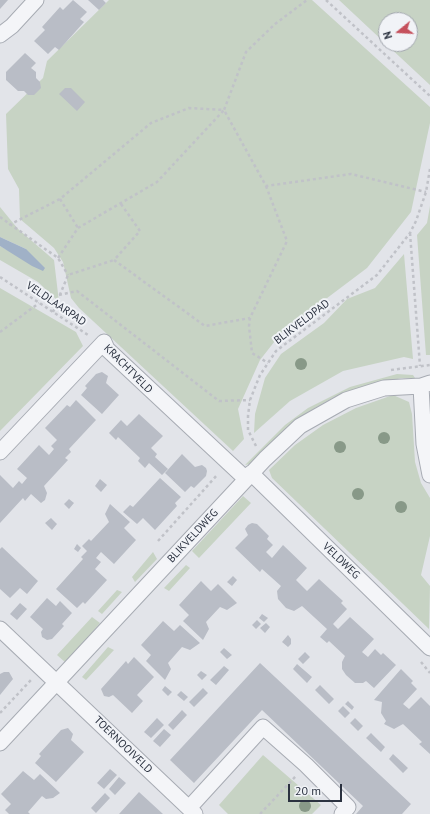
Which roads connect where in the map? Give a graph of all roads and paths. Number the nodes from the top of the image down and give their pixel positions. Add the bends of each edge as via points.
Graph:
1 (36, 0) edge
2 (307, 0) edge
3 (326, 0) edge
4 (0, 35) edge
5 (430, 96) edge
6 (224, 110) junction
7 (430, 169) edge
8 (266, 186) junction
9 (426, 192) junction
10 (60, 199) junction
11 (121, 204) junction
12 (0, 217) edge
13 (9, 225) junction
14 (78, 228) junction
15 (410, 233) junction
16 (58, 258) junction
17 (114, 260) junction
18 (68, 274) junction
19 (0, 277) edge
20 (59, 295) junction
21 (39, 303) junction
22 (53, 312) junction
23 (250, 318) junction
24 (0, 332) edge
25 (100, 346) junction
26 (268, 363) junction
27 (425, 384) edge
28 (250, 400) junction
29 (256, 447) dead end
30 (0, 452) edge
31 (430, 475) edge
32 (245, 480) junction
33 (158, 541) dead end
34 (0, 629) edge
35 (430, 648) edge
36 (417, 658) dead end
37 (41, 668) junction
38 (430, 673) edge
39 (56, 683) junction
40 (0, 713) edge
41 (0, 743) edge
42 (306, 765) junction
43 (192, 811) edge
44 (260, 814) edge
45 (342, 814) edge

1 - 4 street
2 - 6 path via 275,24 246,52
3 - 5 path
6 - 8 path
6 - 10 path via 189,108 151,123
6 - 11 path via 158,182
7 - 9 path, BLIKVELDPAD
8 - 9 path via 351,174
8 - 23 path via 287,241
9 - 15 path, BLIKVELDPAD
10 - 13 path
10 - 14 path
11 - 14 path
11 - 17 path via 140,231
12 - 13 path
13 - 16 path
14 - 16 path
15 - 26 path, BLIKVELDPAD via 377,275 276,351
15 - 27 path, BLIKVELDPAD
16 - 18 path
17 - 18 path
17 - 23 path via 205,326
18 - 20 path
19 - 21 path, VELDLAARPAD
20 - 22 path
20 - 28 path via 77,291 219,401
21 - 22 path, VELDLAARPAD
21 - 24 path
22 - 25 path, VELDLAARPAD
23 - 26 path via 252,353
25 - 30 street, KRACHTVELD
25 - 32 street, KRACHTVELD via 104,342 107,349
26 - 28 path, BLIKVELDPAD
27 - 31 street via 424,444
27 - 32 street, BLIKVELDWEG via 384,388 346,400 300,426
28 - 29 path, BLIKVELDPAD via 248,430
32 - 33 path via 221,471
32 - 35 street, VELDWEG
32 - 39 street, BLIKVELDWEG
34 - 37 street
36 - 38 path
37 - 39 street
37 - 40 path
39 - 41 street, BLIKVELDWEG
39 - 43 street, TOERNOOIVELD
42 - 43 street, TOERNOOIVELD via 263,727
42 - 44 path
42 - 45 street, TOERNOOIVELD via 348,807

